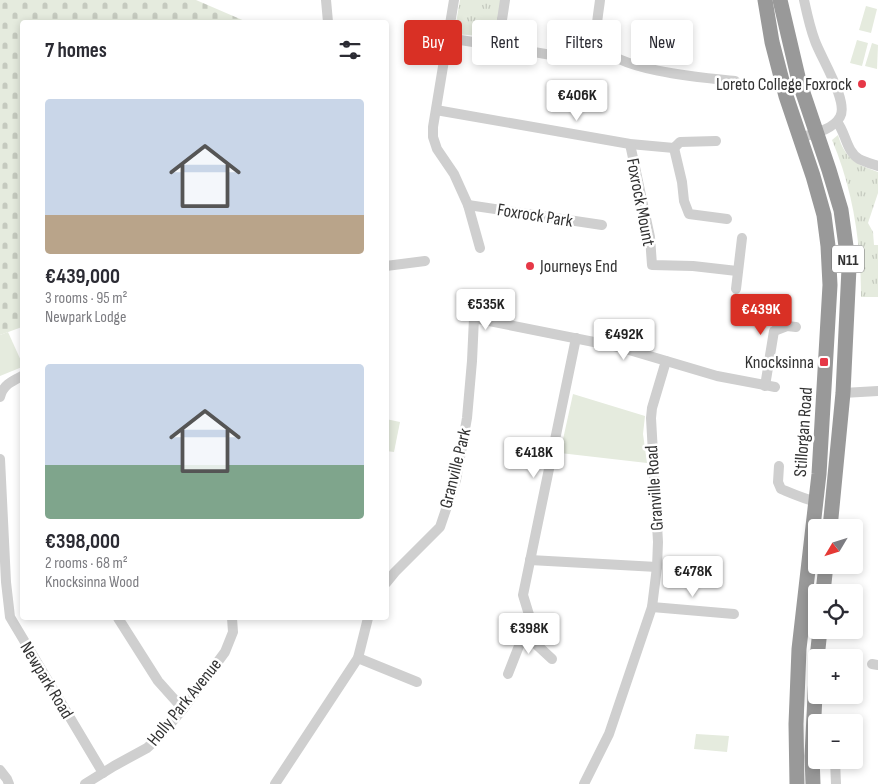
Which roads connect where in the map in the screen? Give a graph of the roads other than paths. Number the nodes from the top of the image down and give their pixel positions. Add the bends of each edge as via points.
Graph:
1 (326, 0) edge
2 (454, 0) edge
3 (504, 0) edge
4 (600, 0) edge
5 (765, 0) edge
6 (780, 0) edge
7 (804, 0) edge
8 (328, 20) edge
9 (451, 20) edge
10 (501, 20) edge
11 (444, 65) edge
12 (735, 81) dead end
13 (436, 110) junction
14 (837, 122) junction
15 (816, 133) junction
16 (799, 138) junction
17 (716, 141) dead end
18 (630, 144) junction
19 (674, 153) junction
20 (878, 166) edge
21 (468, 205) junction
22 (728, 219) dead end
23 (602, 225) dead end
24 (742, 238) dead end
25 (480, 248) dead end
26 (425, 261) dead end
27 (389, 266) edge
28 (738, 271) junction
29 (736, 289) dead end
30 (472, 301) dead end
31 (474, 318) junction
32 (796, 327) dead end
33 (576, 338) junction
34 (666, 361) junction
35 (20, 377) edge
36 (878, 391) edge
37 (843, 393) junction
38 (1, 395) edge
39 (0, 459) edge
40 (779, 466) dead end
41 (817, 502) junction
42 (831, 519) edge
43 (530, 560) junction
44 (657, 566) junction
45 (389, 579) edge
46 (3, 583) edge
47 (652, 607) junction
48 (734, 614) dead end
49 (119, 620) edge
50 (232, 620) edge
51 (368, 620) edge
52 (524, 633) junction
53 (358, 658) junction
54 (552, 659) dead end
55 (508, 674) dead end
56 (417, 682) dead end
57 (815, 704) edge
58 (183, 708) junction
59 (835, 769) edge
60 (0, 770) edge
61 (102, 772) junction
62 (9, 784) edge
63 (85, 784) edge
64 (274, 784) edge
65 (584, 784) edge
66 (797, 784) edge
67 (813, 784) edge
68 (836, 784) edge

1 - 8 street
2 - 9 street, Foxrock Park
3 - 10 street
4 - 12 street via 596,37 606,51 653,70
5 - 16 highway, Stillorgan Road / N11 via 775,55
6 - 15 highway, Stillorgan Road / N11 via 799,81
7 - 14 street via 816,43 841,102 841,116
11 - 13 street, Foxrock Park
13 - 18 street
13 - 21 street, Foxrock Park via 433,137 437,149 454,174
14 - 15 street
14 - 20 street via 852,152
15 - 16 street
15 - 37 highway, Stillorgan Road / N11 via 841,210 849,268
16 - 41 highway, Stillorgan Road / N11 via 824,215 830,285
17 - 19 street via 680,142
18 - 19 street
18 - 28 street, Foxrock Mount via 650,237 652,265
19 - 22 street via 689,214
21 - 23 street, Foxrock Park
21 - 25 street, Foxrock Park
24 - 28 street
26 - 27 street
28 - 29 street
30 - 31 street, Granville Park
31 - 33 street
31 - 45 street, Granville Park via 467,418 456,480 440,527
32 - 34 street via 787,326 774,332 770,386 717,376
33 - 34 street
33 - 43 street
34 - 44 street, Granville Road via 651,418
35 - 38 street via 5,386
36 - 37 street
37 - 42 highway, Stillorgan Road / N11
39 - 46 street, Newpark Road
40 - 41 street via 781,489
41 - 66 highway, Stillorgan Road / N11 via 799,649
43 - 44 street
43 - 52 street via 523,595 530,618
44 - 47 street, Granville Road
46 - 61 street, Newpark Road via 10,617
47 - 48 street
47 - 65 street, Granville Road via 609,734
49 - 58 street via 158,681
50 - 58 street, Holly Park Avenue via 233,632 225,652
51 - 53 street
52 - 54 street
52 - 55 street
53 - 56 street
53 - 64 street
57 - 67 highway
58 - 61 street, Holly Park Avenue via 148,748
59 - 68 street
60 - 62 street
61 - 63 street, Holly Park Avenue

